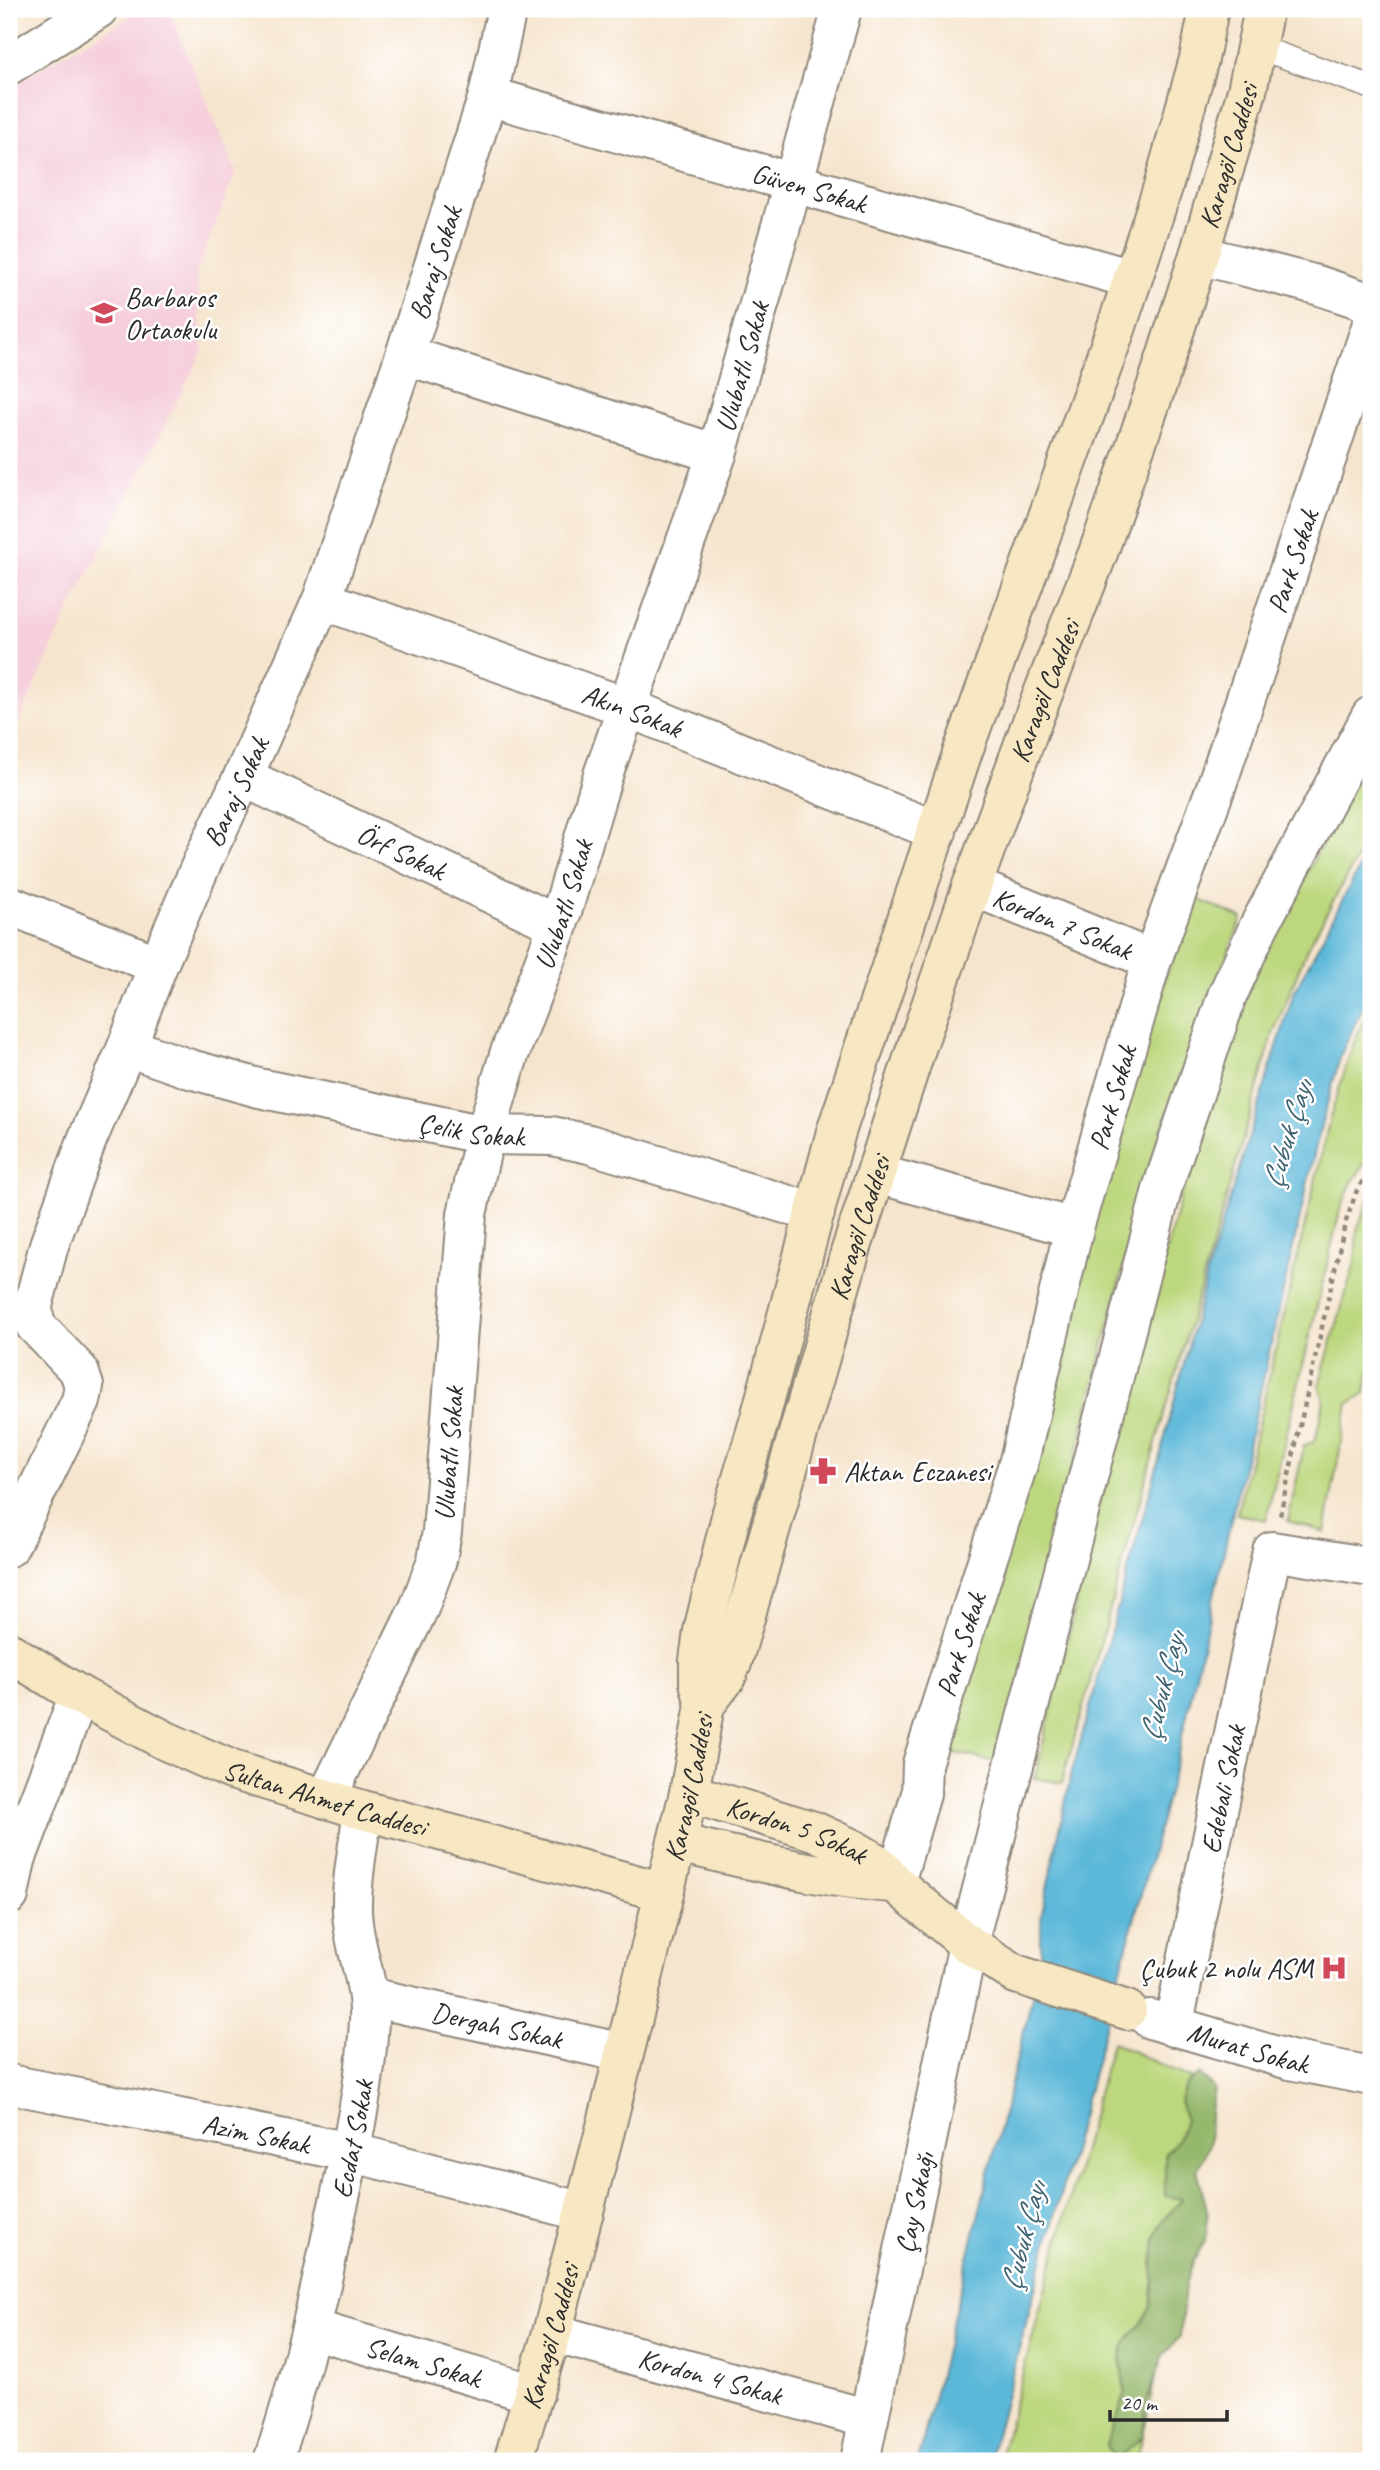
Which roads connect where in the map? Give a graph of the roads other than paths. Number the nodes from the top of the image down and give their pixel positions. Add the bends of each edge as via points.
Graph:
1 (99, 9) edge
2 (507, 9) edge
3 (842, 9) edge
4 (1209, 9) edge
5 (1265, 9) edge
6 (1257, 47) junction
7 (9, 65) edge
8 (1371, 87) edge
9 (488, 96) junction
10 (794, 183) junction
11 (1199, 255) junction
12 (1132, 279) junction
13 (1371, 303) edge
14 (1371, 327) edge
15 (405, 355) junction
16 (717, 454) junction
17 (322, 600) junction
18 (626, 707) junction
19 (1371, 716) edge
20 (243, 778) junction
21 (937, 831) junction
22 (972, 886) junction
23 (9, 905) edge
24 (558, 925) junction
25 (1152, 960) junction
26 (158, 965) junction
27 (127, 1047) junction
28 (485, 1135) junction
29 (877, 1174) junction
30 (815, 1213) junction
31 (1073, 1227) junction
32 (9, 1319) edge
33 (46, 1339) junction
34 (9, 1547) edge
35 (1371, 1567) edge
36 (9, 1652) edge
37 (79, 1695) junction
38 (705, 1705) junction
39 (689, 1793) junction
40 (326, 1799) junction
41 (363, 1810) junction
42 (677, 1843) junction
43 (895, 1883) junction
44 (664, 1892) junction
45 (9, 1895) edge
46 (968, 1944) junction
47 (370, 1997) junction
48 (1127, 2010) joint
49 (1173, 2027) junction
50 (624, 2053) junction
51 (1371, 2076) edge
52 (9, 2084) edge
53 (350, 2152) junction
54 (584, 2212) junction
55 (312, 2329) junction
56 (552, 2333) junction
57 (534, 2394) junction
58 (869, 2419) junction
59 (273, 2461) edge
60 (513, 2461) edge
61 (860, 2461) edge

1 - 7 street
2 - 9 street, Baraj Sokak
3 - 10 street, Ulubatlı Sokak
4 - 12 main road via 1163,187
5 - 6 main road, Karagöl Caddesi
6 - 8 lane
6 - 11 main road, Karagöl Caddesi
9 - 10 street, Güven Sokak
9 - 15 street, Baraj Sokak
10 - 12 street, Güven Sokak
10 - 16 street, Ulubatlı Sokak
11 - 13 street
11 - 22 main road, Karagöl Caddesi via 1098,553
12 - 21 main road
14 - 25 street, Park Sokak via 1216,787
15 - 16 street
15 - 17 street, Baraj Sokak
16 - 18 street, Ulubatlı Sokak
17 - 18 street, Akın Sokak
17 - 20 street, Baraj Sokak
18 - 21 street, Akın Sokak
18 - 24 street, Ulubatlı Sokak
19 - 46 street, Çay Sokağı via 1259,926 1227,996 1186,1115 1163,1186
20 - 24 street, Örf Sokak
20 - 26 street, Baraj Sokak
21 - 30 main road via 836,1132
22 - 25 street, Kordon 7 Sokak
22 - 29 main road, Karagöl Caddesi
23 - 26 street
24 - 28 street, Ulubatlı Sokak via 509,1055
25 - 31 street, Park Sokak
26 - 27 street, Baraj Sokak
27 - 28 street, Çelik Sokak via 260,1088
27 - 33 street, Baraj Sokak via 87,1140 36,1289 35,1325
28 - 30 street, Çelik Sokak via 552,1136 589,1144
28 - 40 street, Ulubatlı Sokak via 467,1214 437,1560 419,1608
29 - 31 street
29 - 38 main road, Karagöl Caddesi via 732,1662
30 - 38 main road via 703,1631 699,1682
31 - 43 street, Park Sokak via 1019,1461 922,1764 921,1794
32 - 33 street
33 - 34 street, Baraj Sokak via 79,1371 84,1387
35 - 49 street, Edebali Sokak via 1272,1551
36 - 37 main road, Sultan Ahmet Caddesi
37 - 40 main road, Sultan Ahmet Caddesi via 232,1770
37 - 45 street via 16,1860
38 - 39 main road, Karagöl Caddesi
39 - 42 main road, Karagöl Caddesi
39 - 43 main road, Kordon 5 Sokak via 814,1831 878,1864
40 - 41 main road, Sultan Ahmet Caddesi
41 - 44 main road, Sultan Ahmet Caddesi
41 - 47 street, Ecdat Sokak via 352,1909 355,1943
42 - 43 main road via 798,1871
42 - 44 main road, Karagöl Caddesi
43 - 46 main road, Kordon 5 Sokak
44 - 50 main road, Karagöl Caddesi
46 - 48 main road, Kordon 5 Sokak via 1016,1974
46 - 58 street, Çay Sokağı
47 - 50 street, Dergah Sokak
47 - 53 street, Ecdat Sokak via 366,2058
48 - 49 street, Murat Sokak
49 - 51 street, Murat Sokak via 1290,2060
50 - 54 main road, Karagöl Caddesi
52 - 53 street, Azim Sokak
53 - 54 street, Azim Sokak
53 - 55 street, Ecdat Sokak
54 - 56 main road, Karagöl Caddesi
55 - 57 street, Selam Sokak
55 - 59 street, Ecdat Sokak
56 - 57 main road, Karagöl Caddesi
56 - 58 street, Kordon 4 Sokak
57 - 60 main road, Karagöl Caddesi
58 - 61 street, Çay Sokağı

